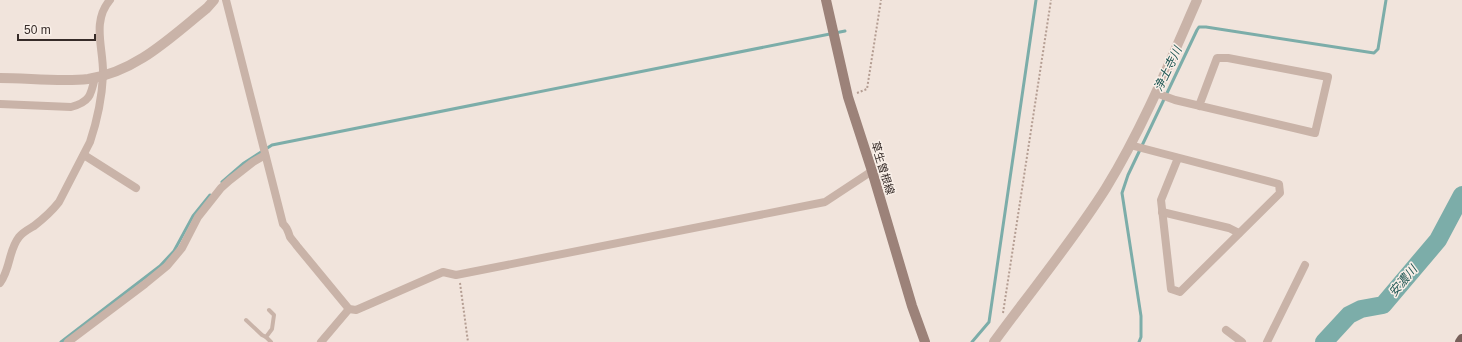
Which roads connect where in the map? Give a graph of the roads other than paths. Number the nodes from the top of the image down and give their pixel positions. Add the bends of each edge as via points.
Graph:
1 (110, 0) edge
2 (214, 0) edge
3 (226, 0) edge
4 (826, 0) edge
5 (1197, 0) edge
6 (99, 76) junction
7 (0, 78) edge
8 (1156, 93) junction
9 (0, 104) edge
10 (1199, 106) junction
11 (1130, 145) junction
12 (84, 155) junction
13 (265, 155) junction
14 (1178, 158) junction
15 (872, 171) junction
16 (136, 188) dead end
17 (1162, 212) junction
18 (1239, 233) junction
19 (1306, 265) dead end
20 (0, 283) edge
21 (349, 309) junction
22 (269, 310) dead end
23 (246, 320) dead end
24 (1226, 330) dead end
25 (266, 337) junction
26 (1462, 339) edge
27 (68, 342) edge
28 (271, 342) edge
29 (321, 342) edge
30 (925, 342) edge
31 (994, 342) edge
32 (1242, 342) edge
33 (1267, 342) edge
34 (1460, 342) edge

1 - 6 street via 103,11 100,24
2 - 6 street via 144,58 128,67
3 - 13 street
4 - 15 main road, 草生曽根線 via 848,97
5 - 8 street
6 - 7 street via 75,80
6 - 9 street via 86,101 71,107
6 - 12 street via 93,132
8 - 10 street
8 - 11 street
10 - 10 street via 1315,133 1328,77 1217,58
11 - 14 street
11 - 31 street via 1080,227
12 - 16 street
12 - 20 street via 59,202 16,242 7,273
13 - 21 street via 283,224 296,246
13 - 27 street via 221,188 192,224 182,248 167,266
14 - 17 street via 1162,200
14 - 18 street via 1279,184 1280,193
15 - 21 street via 825,202 456,274 443,272 356,310
15 - 30 main road, 草生曽根線
17 - 18 street via 1229,228
17 - 18 street via 1171,289 1180,292
19 - 33 street
21 - 29 street
22 - 25 lane via 274,316 274,322
23 - 25 lane
24 - 32 street
25 - 28 lane
26 - 34 main road

